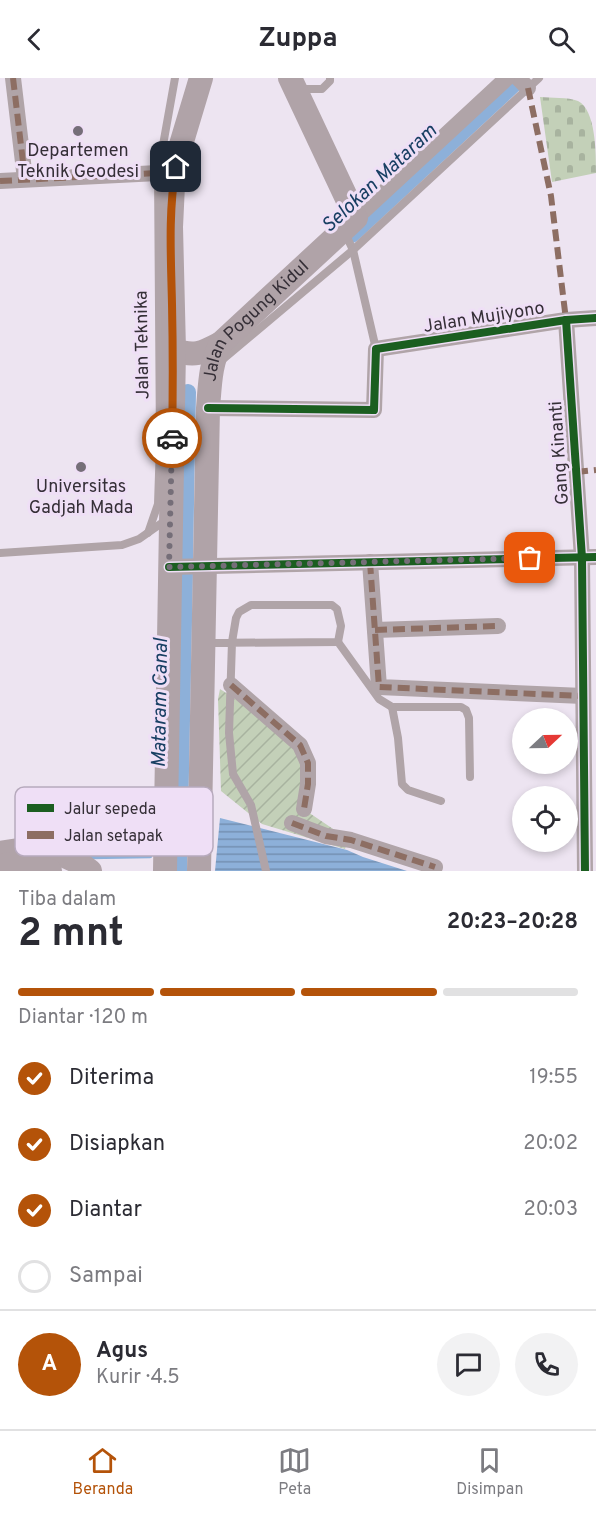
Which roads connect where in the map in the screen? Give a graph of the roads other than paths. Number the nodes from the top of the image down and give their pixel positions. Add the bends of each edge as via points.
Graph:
1 (13, 78) edge
2 (175, 78) edge
3 (201, 78) edge
4 (330, 78) edge
5 (507, 78) edge
6 (528, 83) edge
7 (292, 84) edge
8 (158, 173) junction
9 (25, 179) junction
10 (0, 181) edge
11 (349, 235) junction
12 (596, 318) edge
13 (566, 320) junction
14 (221, 343) junction
15 (376, 349) junction
16 (174, 350) junction
17 (211, 369) junction
18 (208, 408) junction
19 (171, 518) junction
20 (148, 533) junction
21 (0, 554) edge
22 (589, 557) edge
23 (370, 562) junction
24 (204, 566) junction
25 (173, 567) junction
26 (498, 626) dead end
27 (375, 630) junction
28 (232, 642) junction
29 (338, 642) junction
30 (205, 643) junction
31 (231, 685) junction
32 (583, 696) junction
33 (392, 707) junction
34 (590, 754) edge
35 (470, 777) dead end
36 (167, 787) edge
37 (201, 787) edge
38 (441, 801) dead end
39 (304, 809) dead end
40 (292, 823) dead end
41 (68, 856) edge
42 (165, 856) edge
43 (199, 856) edge
44 (11, 857) edge
45 (435, 867) dead end
46 (50, 871) edge
47 (90, 871) edge
48 (165, 871) edge
49 (199, 871) edge
50 (266, 871) edge
51 (585, 871) edge

1 - 9 street
2 - 8 lane, Jalan Teknika
3 - 16 main road via 173,185
4 - 7 lane via 322,89
5 - 11 street
6 - 11 lane
7 - 11 main road
8 - 9 street
8 - 20 lane, Jalan Teknika via 160,444 158,504
9 - 10 street
11 - 14 main road, Jalan Pogung Kidul
11 - 15 lane
11 - 17 lane
12 - 13 street, Jalan Mujiyono
13 - 15 street, Jalan Mujiyono
13 - 22 street, Gang Kinanti
14 - 16 main road via 196,354
14 - 17 main road, Jalan Pogung Kidul
15 - 18 street via 374,410
16 - 19 main road
17 - 18 main road, Jalan Pogung Kidul
18 - 24 main road, Jalan Pogung Kidul
19 - 20 lane
19 - 25 main road
20 - 21 lane via 122,545
22 - 23 street
22 - 32 street, Gang Kinanti
23 - 24 street
23 - 27 street
24 - 25 street
24 - 30 main road, Jalan Pogung Kidul
25 - 36 main road
26 - 27 street
27 - 32 street via 379,687
28 - 29 lane
28 - 29 lane via 239,612 251,605 332,605 337,609 341,626
28 - 30 lane
28 - 31 lane
29 - 33 lane via 379,699
30 - 37 main road, Jalan Pogung Kidul
31 - 39 street via 300,745 308,763
31 - 50 lane via 229,733 233,774 250,805
32 - 34 street, Gang Kinanti
33 - 35 lane via 466,710
33 - 38 lane via 402,784 408,790
34 - 51 street, Gang Kinanti
40 - 45 street
41 - 47 main road
42 - 48 main road
43 - 49 main road, Jalan Pogung Kidul
44 - 46 main road

